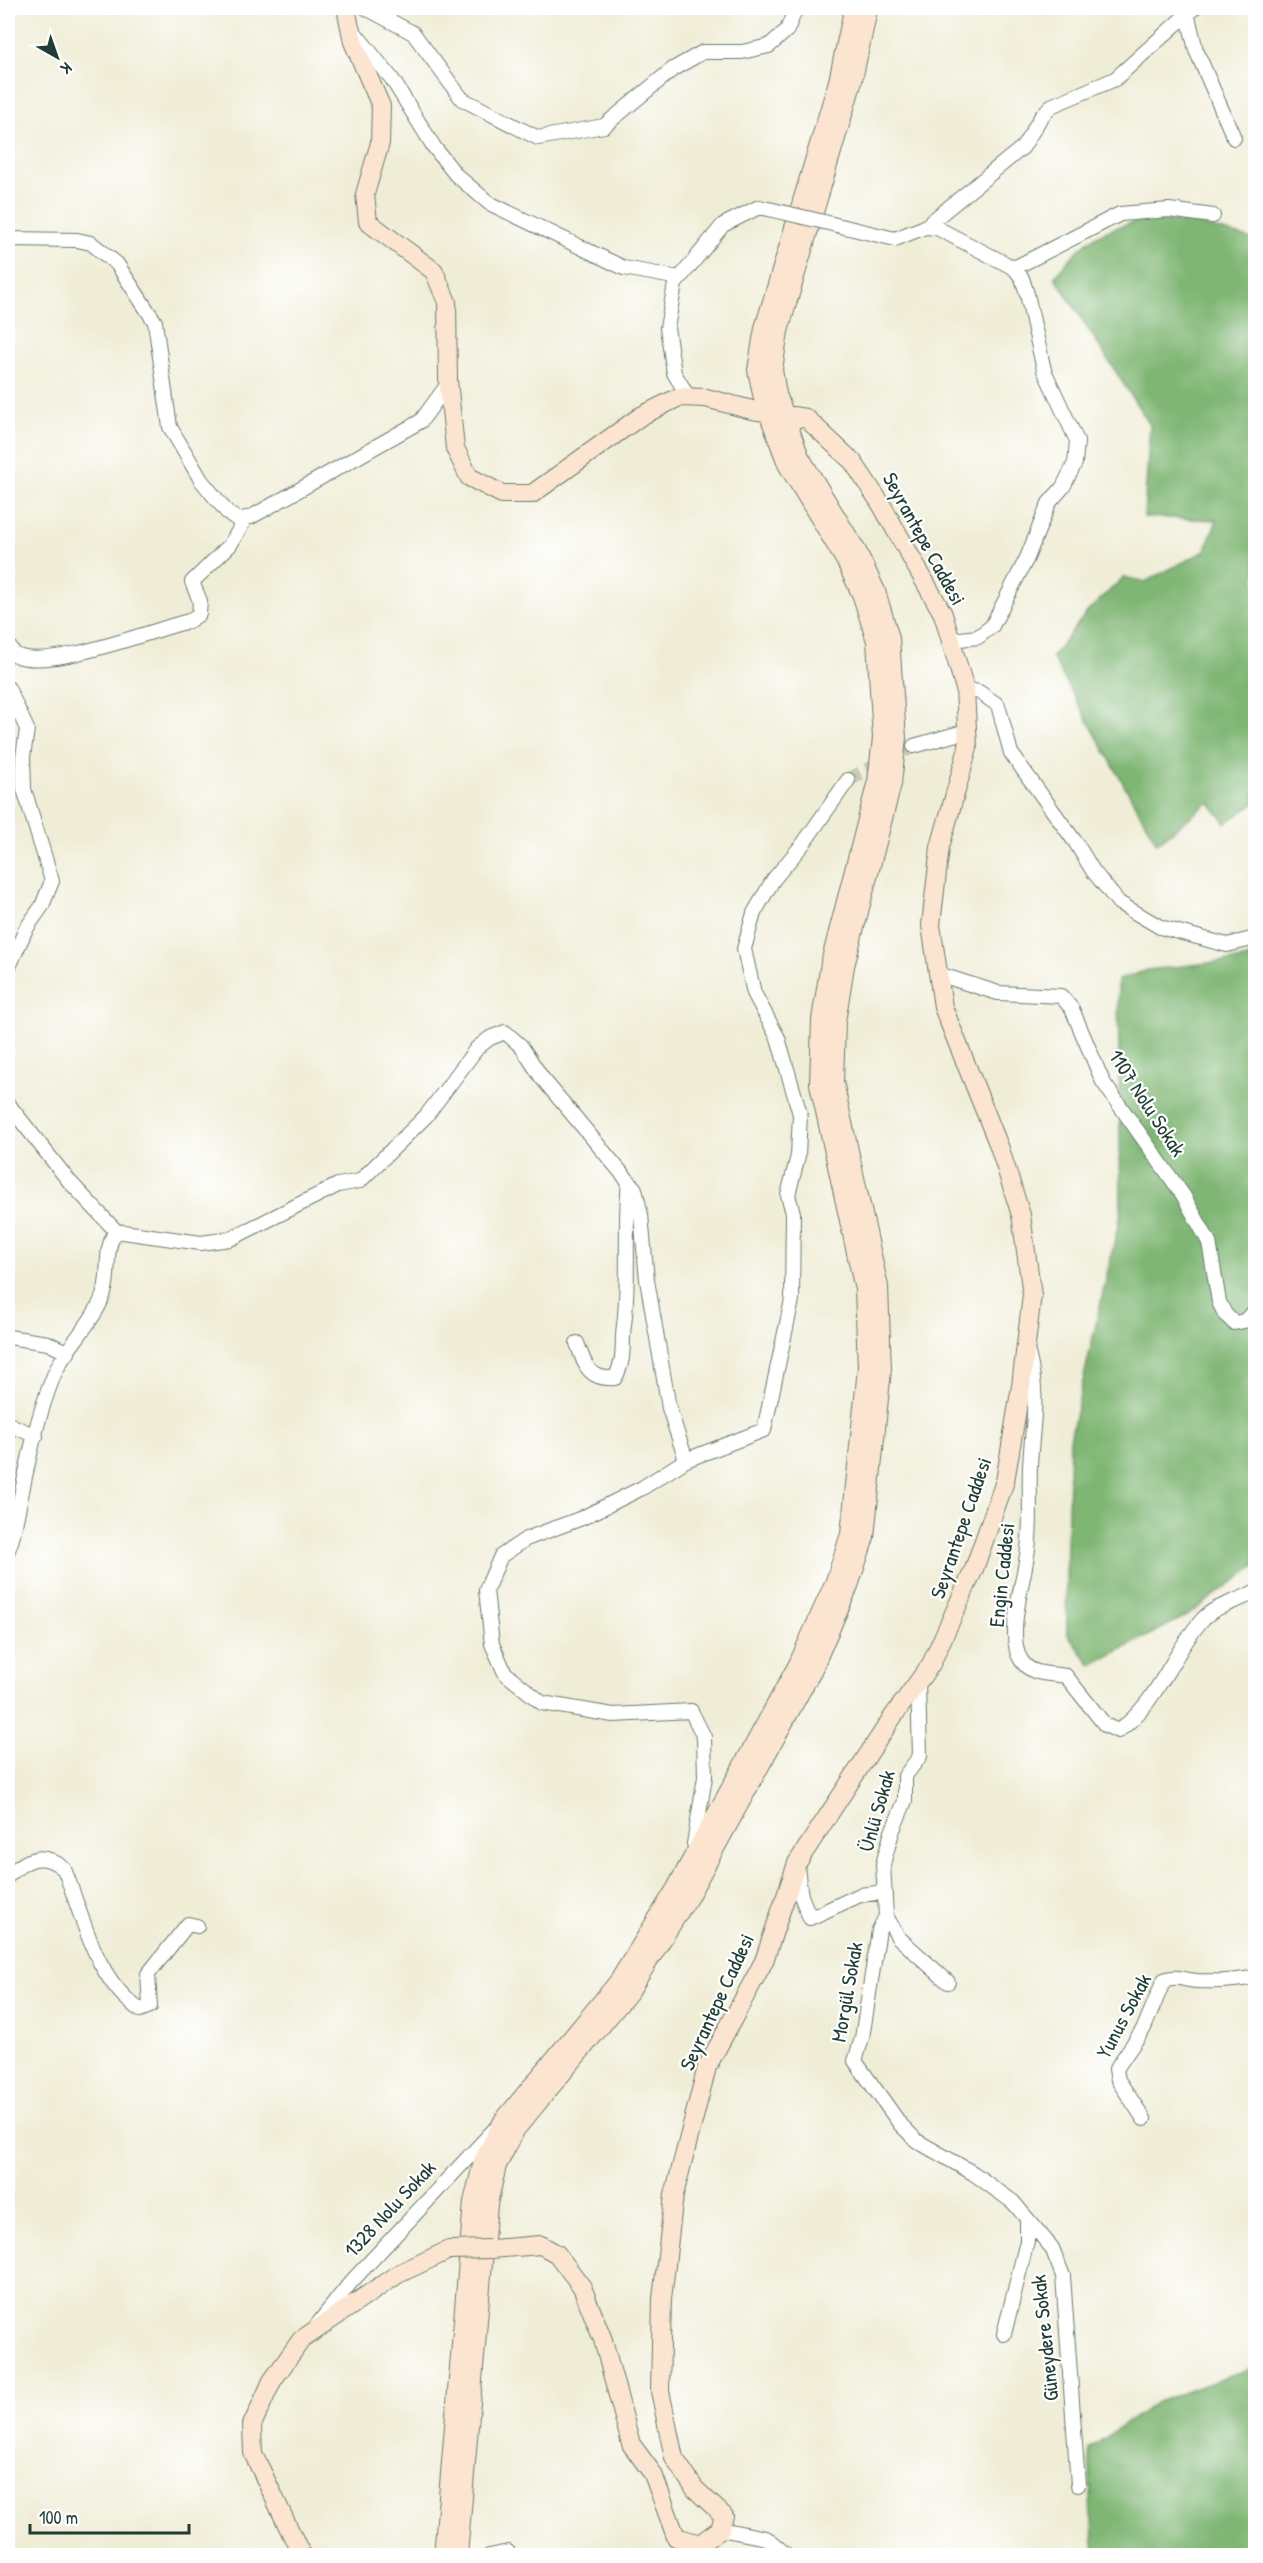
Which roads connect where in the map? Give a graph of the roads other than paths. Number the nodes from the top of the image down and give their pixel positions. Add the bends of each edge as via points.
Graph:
1 (346, 8) edge
2 (366, 8) edge
3 (796, 8) edge
4 (851, 8) edge
5 (866, 8) edge
6 (1189, 10) edge
7 (350, 27) junction
8 (1234, 138) dead end
9 (1213, 216) dead end
10 (925, 227) junction
11 (8, 239) edge
12 (1014, 268) junction
13 (679, 278) junction
14 (448, 384) junction
15 (689, 398) junction
16 (776, 414) junction
17 (246, 518) junction
18 (951, 640) junction
19 (8, 645) edge
20 (8, 688) edge
21 (965, 689) junction
22 (967, 731) junction
23 (914, 746) tunnel mouth
24 (848, 780) tunnel mouth
25 (1256, 938) edge
26 (8, 969) edge
27 (938, 974) junction
28 (8, 1104) edge
29 (629, 1181) junction
30 (116, 1231) junction
31 (1256, 1311) edge
32 (8, 1337) edge
33 (577, 1343) dead end
34 (1026, 1346) junction
35 (68, 1353) junction
36 (8, 1424) edge
37 (36, 1436) junction
38 (686, 1460) junction
39 (8, 1550) edge
40 (1256, 1592) edge
41 (918, 1683) junction
42 (797, 1863) junction
43 (690, 1864) junction
44 (8, 1876) edge
45 (885, 1892) junction
46 (886, 1916) junction
47 (196, 1926) dead end
48 (1256, 1977) edge
49 (948, 1982) dead end
50 (506, 2118) junction
51 (1144, 2119) dead end
52 (984, 2181) joint
53 (1027, 2221) junction
54 (310, 2333) junction
55 (1004, 2334) dead end
56 (1078, 2485) dead end
57 (720, 2529) junction
58 (508, 2552) dead end
59 (302, 2556) edge
60 (443, 2556) edge
61 (458, 2556) edge
62 (489, 2556) edge
63 (788, 2556) edge

1 - 7 main road, Seyrantepe Caddesi
2 - 3 street via 413,33 462,99 538,138 604,126 672,69 703,52 742,52 769,46 787,30
4 - 16 main road via 838,81 764,328 757,370
5 - 16 main road via 852,84 779,331 773,370
6 - 8 street via 1196,50
6 - 10 street via 1115,79 1052,106 1023,147
7 - 13 street via 392,79 456,175 489,203 624,268
7 - 14 main road, Seyrantepe Caddesi via 365,74 381,106 380,143 364,194 369,222 434,271 447,302
9 - 12 street via 1169,210 1120,214
10 - 12 street via 937,228
10 - 13 street, bridge via 895,239 759,207 723,225
11 - 17 street via 91,243 117,264 155,322 170,427 201,480 227,512 238,520
12 - 18 street via 1027,294 1044,370 1077,441 1075,463 1063,487 1049,503 1027,558 992,626 978,637
13 - 15 street via 667,328 675,373
14 - 15 main road, Seyrantepe Caddesi via 455,448 470,477 502,494 532,494 641,416 680,397
14 - 17 street via 421,421
15 - 16 main road, Seyrantepe Caddesi via 706,398
16 - 18 main road, Seyrantepe Caddesi via 806,418 853,462 943,614
16 - 43 main road via 787,464 844,560 862,596 876,641 882,738 877,781 831,963 821,1020 819,1084 864,1289 867,1368 850,1534 835,1581 798,1664
16 - 61 main road via 858,553 876,591 890,639 897,738 892,784 845,966 836,1022 834,1082 879,1287 882,1369 865,1537 849,1586 812,1671 688,1898 630,1990 516,2129 498,2166 488,2204
17 - 19 street via 230,545 192,582 200,601 199,614 189,621 80,653 43,658 28,659 14,654
18 - 21 main road, Seyrantepe Caddesi
20 - 26 street via 27,729 24,789 52,881
21 - 22 main road, Seyrantepe Caddesi
21 - 25 street via 998,705 1011,753 1119,903 1160,927 1227,945
22 - 23 street
22 - 27 main road, Seyrantepe Caddesi via 968,748 940,848 931,925
24 - 38 street via 774,880 754,914 744,949 754,993 778,1038 800,1114 798,1156 788,1195 793,1213 792,1300 772,1398 764,1430
27 - 31 street, 1107 Nolu Sokak via 998,993 1061,996 1071,1009 1103,1082 1183,1195 1209,1242 1214,1280 1225,1314 1234,1323 1244,1321
27 - 34 main road, Seyrantepe Caddesi via 943,1007 999,1146 1021,1215 1032,1295
28 - 30 street via 69,1181
29 - 30 street via 542,1078 521,1046 504,1032 477,1048 426,1116 360,1181 338,1185 230,1239 201,1243
29 - 33 street via 625,1220 628,1304 623,1326 623,1363 615,1378 601,1379 586,1369
29 - 38 street via 641,1215 647,1280 669,1408
30 - 35 street via 109,1241 105,1291
32 - 35 street via 48,1343
34 - 40 street, Engin Caddesi via 1034,1377 1036,1412 1030,1465 1029,1541 1016,1606 1016,1644 1019,1659 1027,1668 1034,1673 1066,1676 1105,1725 1118,1731 1149,1702 1203,1619 1216,1608
34 - 41 main road, Seyrantepe Caddesi via 1005,1481 974,1569 931,1664
35 - 37 street via 54,1373
36 - 37 street
37 - 39 street
38 - 43 street via 642,1488 582,1518 526,1539 501,1556 486,1590 492,1644 505,1673 542,1702 613,1715 691,1711 704,1737 705,1778
41 - 42 main road, Seyrantepe Caddesi
41 - 45 street, Ünlü Sokak via 920,1756 905,1776 905,1802 883,1864
42 - 45 street via 801,1896 810,1918 860,1895
42 - 57 main road, Seyrantepe Caddesi via 764,1962 707,2067 674,2195 662,2299 660,2391 674,2458 695,2489 724,2516
43 - 50 main road via 618,1982
44 - 47 street via 20,1864 37,1857 54,1860 63,1869 97,1960 127,2001 140,2010 150,2006 148,1974 188,1924
45 - 46 street, Ünlü Sokak
46 - 49 street, Morgül Sokak via 898,1937
46 - 52 street, Morgül Sokak via 879,1930 855,2061 900,2124 917,2141
48 - 51 street, Yunus Sokak via 1195,1981 1173,1976 1164,1980 1144,2028 1116,2069 1118,2080
50 - 54 street, 1328 Nolu Sokak via 351,2282
50 - 60 main road via 483,2161 473,2202
52 - 53 street, Güneydere Sokak via 1013,2202
53 - 55 street via 1027,2241
53 - 56 street, Güneydere Sokak via 1052,2248 1063,2276
54 - 57 main road, bridge via 398,2274 449,2250 541,2245 557,2254 582,2287 603,2340 631,2445 653,2474 676,2537 700,2544
54 - 59 main road via 272,2381 252,2425 253,2453
57 - 63 street via 766,2538
58 - 62 street

